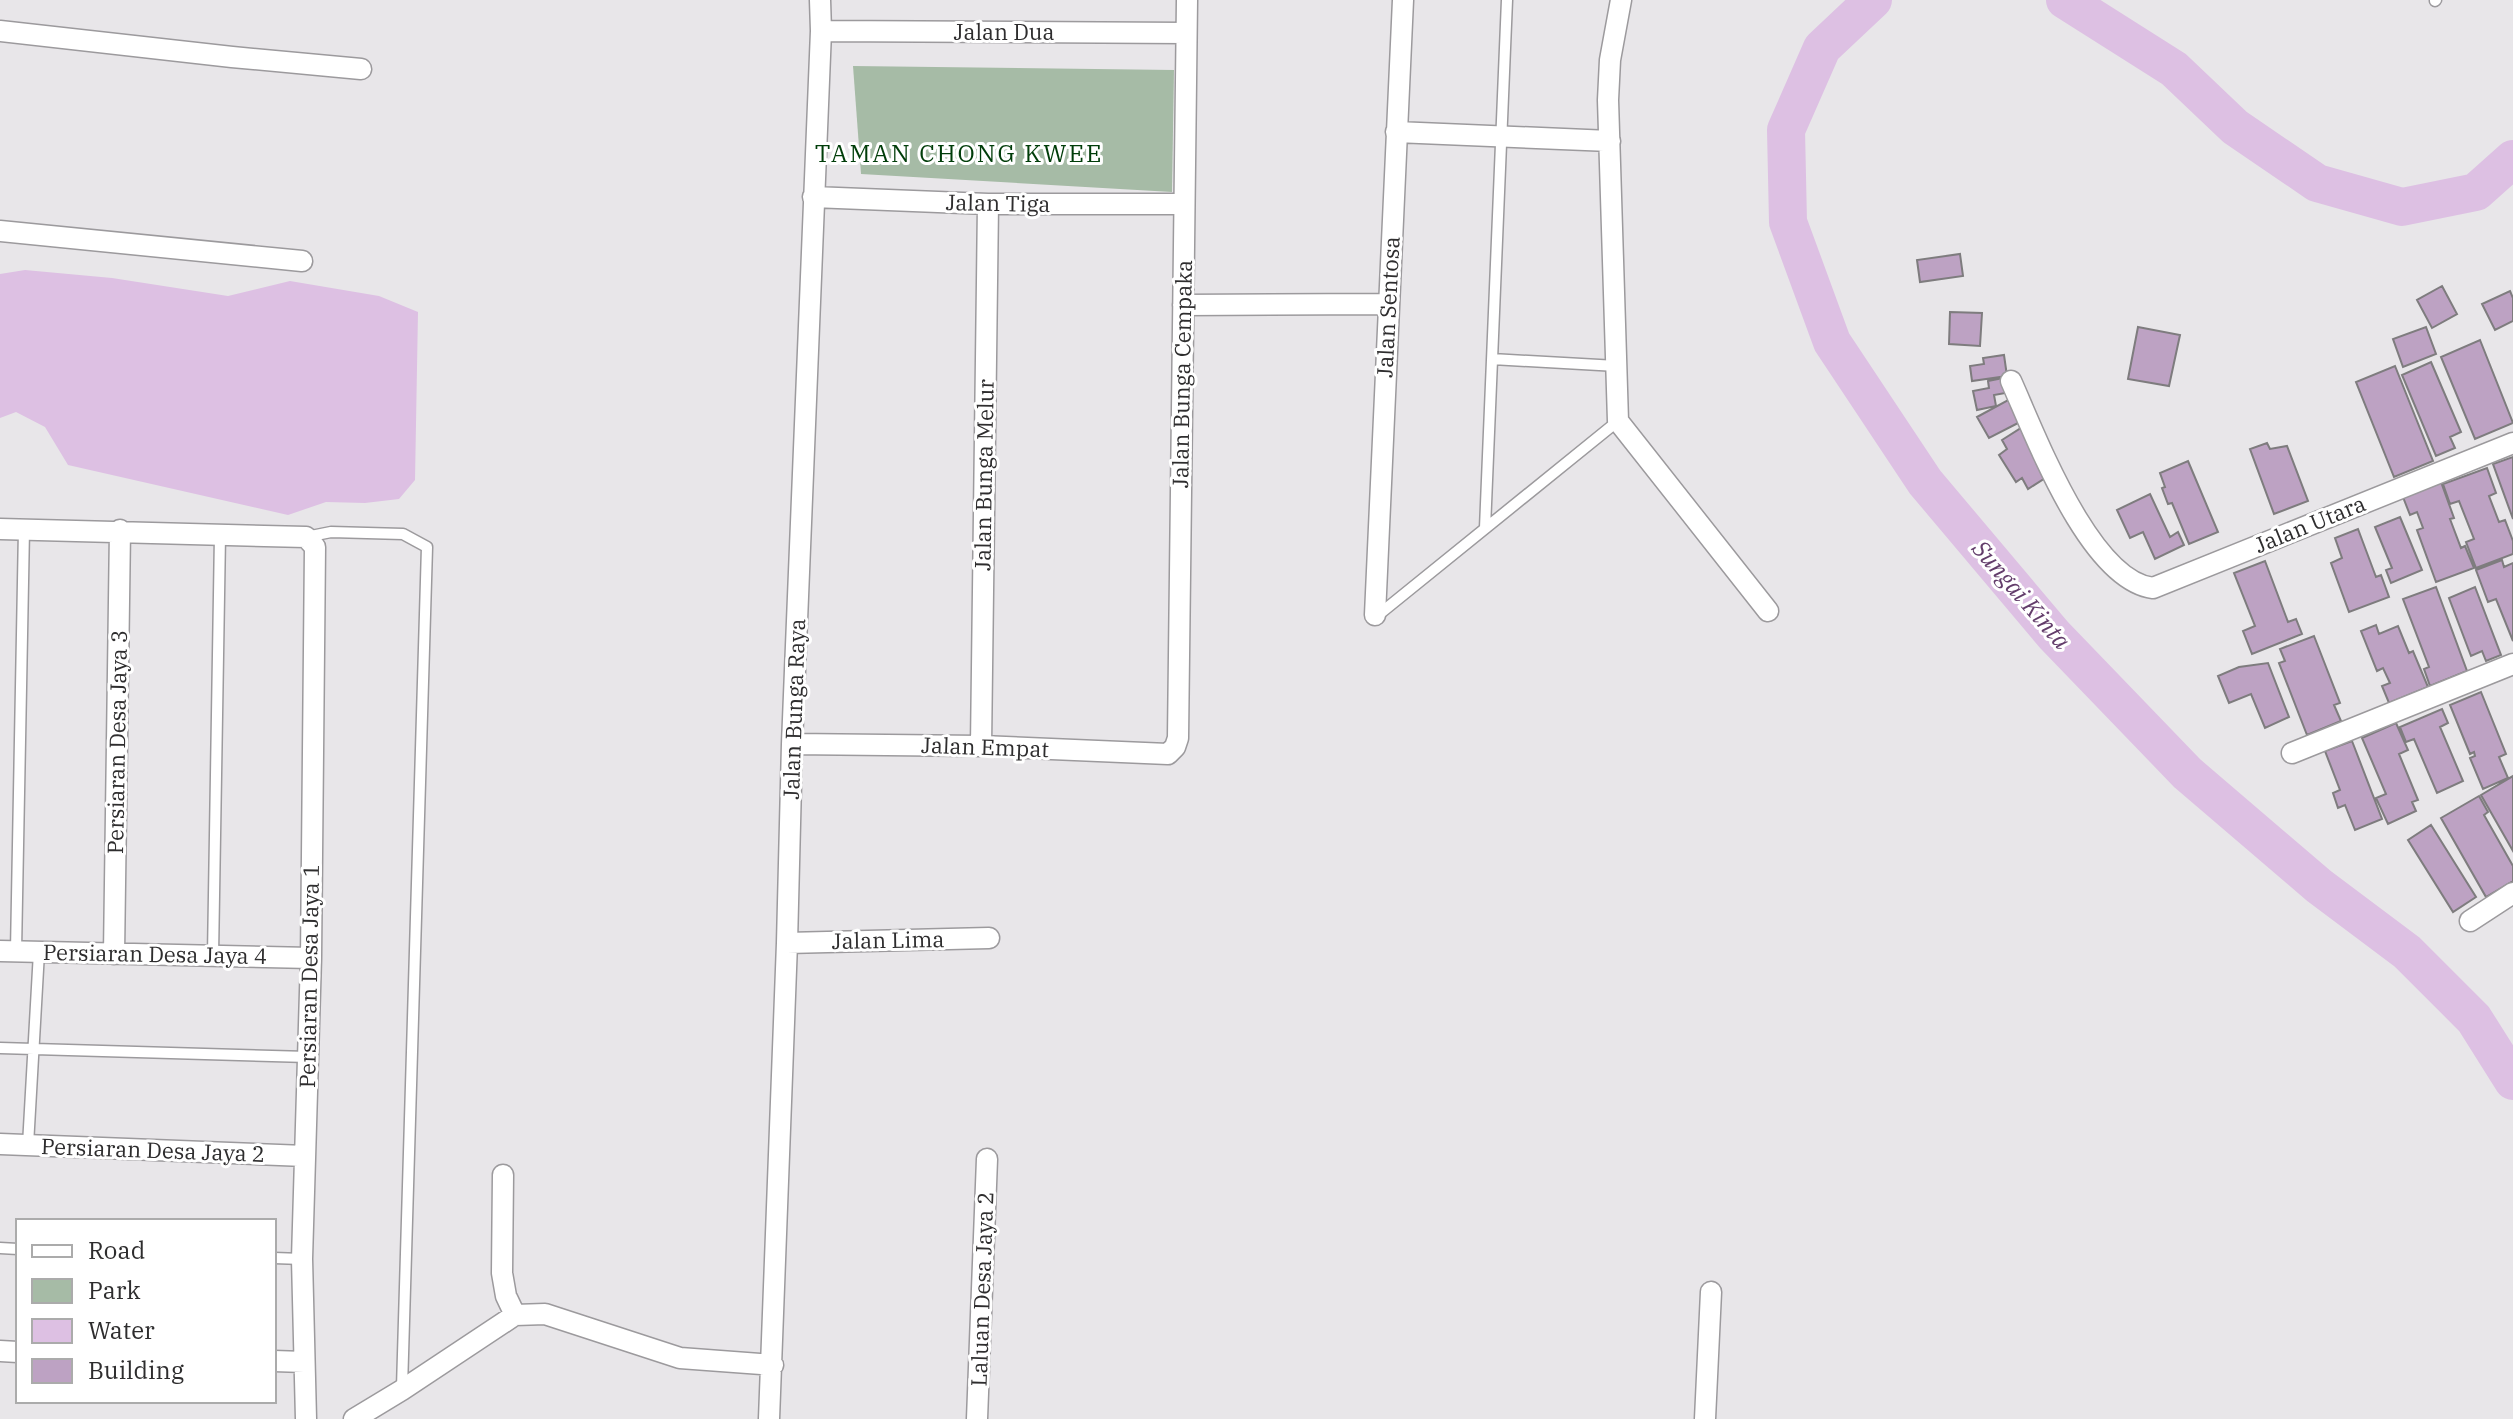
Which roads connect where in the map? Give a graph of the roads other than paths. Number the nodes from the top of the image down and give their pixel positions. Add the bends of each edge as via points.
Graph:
1 (820, 0) edge
2 (1187, 0) edge
3 (1403, 0) edge
4 (1507, 0) edge
5 (1621, 0) edge
6 (0, 31) edge
7 (821, 31) junction
8 (1186, 33) junction
9 (361, 69) dead end
10 (1396, 132) junction
11 (1502, 137) junction
12 (1610, 141) junction
13 (813, 197) junction
14 (988, 204) junction
15 (1183, 204) junction
16 (0, 231) edge
17 (302, 261) dead end
18 (1388, 304) junction
19 (1183, 305) junction
20 (1492, 359) junction
21 (1617, 366) junction
22 (2011, 381) dead end
23 (1618, 421) junction
24 (2513, 443) edge
25 (1485, 528) junction
26 (0, 529) edge
27 (24, 529) junction
28 (120, 530) junction
29 (220, 535) junction
30 (306, 537) junction
31 (1768, 611) dead end
32 (1375, 615) joint
33 (2513, 664) edge
34 (792, 744) junction
35 (981, 746) junction
36 (1175, 747) joint
37 (2292, 753) dead end
38 (2513, 893) edge
39 (2470, 921) dead end
40 (989, 938) dead end
41 (787, 943) junction
42 (8, 951) edge
43 (39, 952) junction
44 (114, 954) junction
45 (213, 955) junction
46 (311, 958) junction
47 (0, 1048) edge
48 (34, 1049) junction
49 (308, 1057) junction
50 (0, 1144) edge
51 (28, 1145) junction
52 (305, 1156) junction
53 (987, 1159) dead end
54 (503, 1175) dead end
55 (276, 1258) edge
56 (302, 1259) junction
57 (1711, 1292) dead end
58 (515, 1315) junction
59 (276, 1361) edge
60 (304, 1362) junction
61 (773, 1365) junction
62 (402, 1390) junction
63 (306, 1419) edge
64 (354, 1419) edge
65 (769, 1419) edge
66 (977, 1419) edge
67 (1705, 1419) edge

1 - 7 street, Jalan Bunga Raya
2 - 8 street, Jalan Bunga Cempaka
3 - 10 street, Jalan Sentosa
4 - 11 lane
5 - 12 street via 1610,60
6 - 9 street
7 - 8 street, Jalan Dua
7 - 13 street, Jalan Bunga Raya
8 - 15 street, Jalan Bunga Cempaka
10 - 11 street
10 - 18 street, Jalan Sentosa
11 - 12 street
11 - 20 lane
12 - 21 street
13 - 14 street, Jalan Tiga
13 - 34 street, Jalan Bunga Raya
14 - 15 street, Jalan Tiga
14 - 35 street, Jalan Bunga Melur
15 - 19 street, Jalan Bunga Cempaka
16 - 17 street
18 - 19 street
18 - 32 street, Jalan Sentosa
19 - 36 street, Jalan Bunga Cempaka
20 - 21 lane
20 - 25 lane
21 - 23 street
22 - 24 street, Jalan Utara via 2080,526 2134,583 2153,588
23 - 25 lane
23 - 31 street
25 - 32 lane
26 - 27 street
27 - 28 street
27 - 42 lane
28 - 29 street
28 - 44 street, Persiaran Desa Jaya 3
29 - 30 street
29 - 45 lane
30 - 46 street, Persiaran Desa Jaya 1 via 315,547
30 - 62 lane via 331,532 403,534 427,547
33 - 37 street
34 - 35 street, Jalan Empat
34 - 41 street, Jalan Bunga Raya
35 - 36 street, Jalan Empat via 1168,754
38 - 39 street
40 - 41 street, Jalan Lima
41 - 61 street, Jalan Bunga Raya
42 - 43 street, Persiaran Desa Jaya 4
43 - 44 street, Persiaran Desa Jaya 4
43 - 48 lane
44 - 45 street, Persiaran Desa Jaya 4
45 - 46 street, Persiaran Desa Jaya 4
46 - 49 street, Persiaran Desa Jaya 1
47 - 48 lane
48 - 49 lane
48 - 51 lane
49 - 52 street, Persiaran Desa Jaya 1
50 - 51 street, Persiaran Desa Jaya 2
51 - 52 street, Persiaran Desa Jaya 2
52 - 56 street, Persiaran Desa Jaya 1
53 - 66 street, Laluan Desa Jaya 2
54 - 58 street via 502,1273
55 - 56 lane
56 - 60 street, Persiaran Desa Jaya 1
57 - 67 street
58 - 61 street via 545,1314 680,1358
58 - 62 street
59 - 60 street
60 - 63 street, Persiaran Desa Jaya 1
61 - 65 street, Jalan Bunga Raya
62 - 64 street

